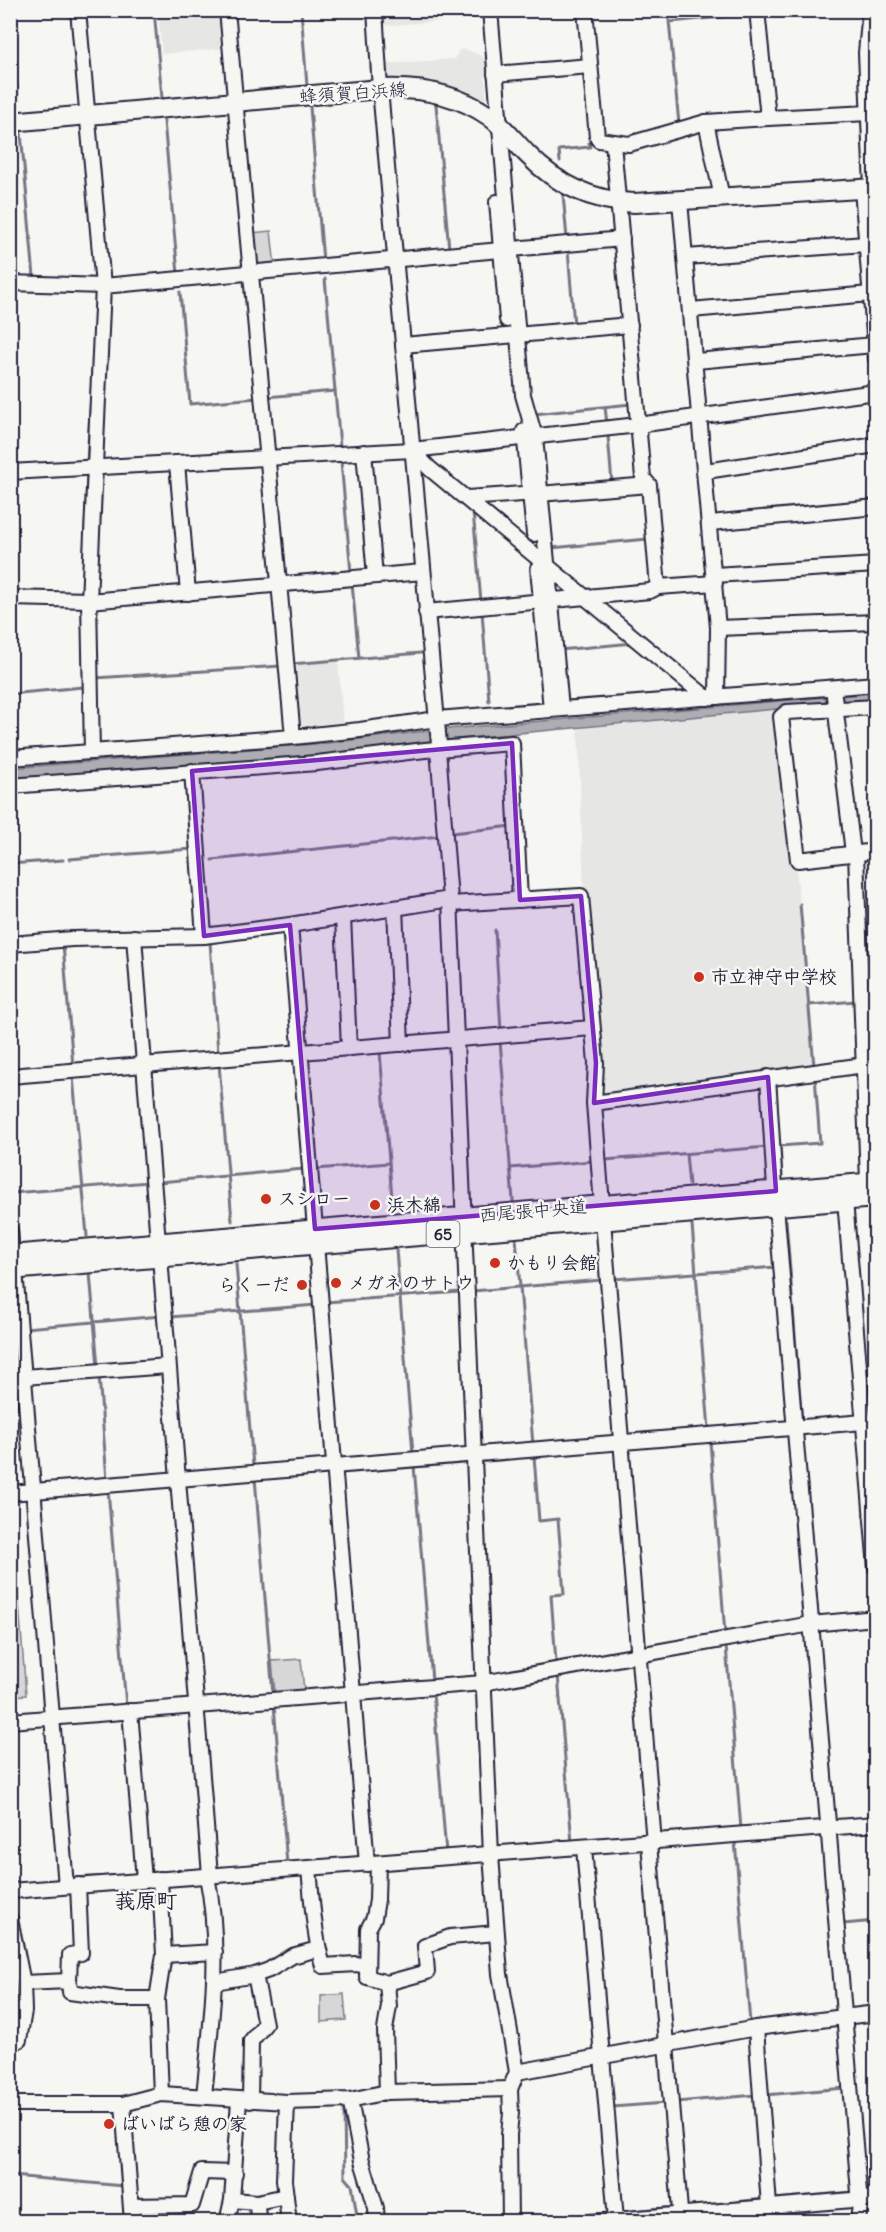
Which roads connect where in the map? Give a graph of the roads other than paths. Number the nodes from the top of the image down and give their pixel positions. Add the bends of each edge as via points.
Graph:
1 (78, 10) edge
2 (227, 10) edge
3 (490, 10) edge
4 (585, 10) edge
5 (757, 10) edge
6 (870, 10) edge
7 (375, 16) edge
8 (590, 66) junction
9 (495, 74) junction
10 (380, 89) junction
11 (235, 103) junction
12 (869, 113) junction
13 (88, 116) junction
14 (768, 118) junction
15 (495, 121) junction
16 (706, 122) junction
17 (10, 123) edge
18 (613, 143) junction
19 (871, 189) edge
20 (722, 198) junction
21 (680, 201) junction
22 (619, 202) junction
23 (622, 239) junction
24 (866, 244) junction
25 (504, 252) junction
26 (686, 257) junction
27 (395, 260) junction
28 (251, 276) junction
29 (10, 283) edge
30 (103, 289) junction
31 (870, 294) junction
32 (691, 310) junction
33 (630, 325) junction
34 (514, 335) junction
35 (403, 345) junction
36 (875, 352) edge
37 (696, 361) junction
38 (876, 392) edge
39 (701, 417) junction
40 (639, 425) junction
41 (530, 437) junction
42 (876, 445) edge
43 (412, 450) junction
44 (364, 452) junction
45 (267, 458) junction
46 (177, 463) junction
47 (94, 468) junction
48 (706, 471) junction
49 (10, 472) edge
50 (649, 485) junction
51 (535, 493) junction
52 (467, 498) junction
53 (876, 507) edge
54 (710, 523) junction
55 (542, 561) junction
56 (876, 565) edge
57 (423, 572) junction
58 (375, 576) junction
59 (714, 579) junction
60 (279, 585) junction
61 (658, 588) junction
62 (188, 593) junction
63 (585, 596) junction
64 (10, 598) edge
65 (545, 600) junction
66 (89, 601) junction
67 (426, 612) junction
68 (876, 622) edge
69 (718, 628) junction
70 (876, 684) edge
71 (833, 690) junction
72 (712, 697) junction
73 (876, 707) edge
74 (834, 708) junction
75 (556, 709) junction
76 (437, 722) junction
77 (293, 737) junction
78 (439, 746) junction
79 (92, 752) junction
80 (10, 758) edge
81 (192, 771) junction
82 (10, 786) edge
83 (876, 851) edge
84 (854, 853) junction
85 (520, 900) junction
86 (450, 902) junction
87 (395, 908) junction
88 (342, 916) junction
89 (290, 925) junction
90 (204, 936) junction
91 (134, 937) junction
92 (10, 944) edge
93 (592, 1028) junction
94 (456, 1040) junction
95 (401, 1044) junction
96 (349, 1048) junction
97 (300, 1052) junction
98 (144, 1064) junction
99 (864, 1065) junction
100 (10, 1076) edge
101 (768, 1077) junction
102 (594, 1103) junction
103 (873, 1187) edge
104 (776, 1198) junction
105 (845, 1200) junction
106 (603, 1213) junction
107 (464, 1224) junction
108 (10, 1230) edge
109 (316, 1237) junction
110 (159, 1250) junction
111 (12, 1262) edge
112 (168, 1366) junction
113 (24, 1377) junction
114 (870, 1422) edge
115 (795, 1428) junction
116 (621, 1443) junction
117 (473, 1455) junction
118 (335, 1466) junction
119 (178, 1479) junction
120 (33, 1491) junction
121 (10, 1493) edge
122 (876, 1568) edge
123 (876, 1618) edge
124 (811, 1624) junction
125 (638, 1655) junction
126 (483, 1683) junction
127 (353, 1693) junction
128 (196, 1706) junction
129 (130, 1711) junction
130 (52, 1718) junction
131 (10, 1721) edge
132 (876, 1824) edge
133 (828, 1828) junction
134 (651, 1843) junction
135 (584, 1848) junction
136 (491, 1855) junction
137 (373, 1864) junction
138 (309, 1868) junction
139 (209, 1875) junction
140 (160, 1879) junction
141 (144, 1880) junction
142 (72, 1885) junction
143 (10, 1891) edge
144 (10, 1919) edge
145 (496, 1933) junction
146 (318, 1949) junction
147 (215, 1952) junction
148 (164, 1955) junction
149 (366, 1966) junction
150 (255, 1975) junction
151 (69, 1981) junction
152 (215, 1982) junction
153 (23, 1983) junction
154 (387, 1983) junction
155 (157, 1999) junction
156 (876, 2013) edge
157 (844, 2017) junction
158 (756, 2028) junction
159 (10, 2045) edge
160 (667, 2045) junction
161 (603, 2055) junction
162 (516, 2072) junction
163 (510, 2089) junction
164 (387, 2092) junction
165 (161, 2094) junction
166 (204, 2096) junction
167 (244, 2100) junction
168 (350, 2100) junction
169 (287, 2102) junction
170 (10, 2104) edge
171 (123, 2104) junction
172 (235, 2173) junction
173 (286, 2196) junction
174 (876, 2198) edge
175 (859, 2199) junction
176 (232, 2200) junction
177 (257, 2202) junction
178 (131, 2206) junction
179 (769, 2206) junction
180 (681, 2218) edge
181 (616, 2219) junction
182 (132, 2222) edge
183 (227, 2222) edge
184 (258, 2222) edge
185 (289, 2222) edge
186 (377, 2222) edge
187 (510, 2222) edge
188 (591, 2222) edge
189 (858, 2222) edge

1 - 13 street
2 - 11 street
3 - 9 street
4 - 8 street
5 - 14 street
6 - 12 street
7 - 10 street
8 - 9 street
8 - 18 street via 597,137
9 - 15 street
10 - 11 main road, 蜂須賀白浜線
10 - 15 main road, 蜂須賀白浜線 via 415,89 459,99
10 - 27 street
11 - 13 main road, 蜂須賀白浜線
11 - 28 street
12 - 14 street
12 - 19 street
13 - 17 main road, 蜂須賀白浜線
13 - 30 street
14 - 16 street
15 - 22 main road, 蜂須賀白浜線 via 554,177 589,196
15 - 25 street
16 - 18 street via 629,144
16 - 20 street
18 - 22 street
19 - 20 main road, 蜂須賀白浜線
19 - 24 street
20 - 21 main road, 蜂須賀白浜線
21 - 22 main road, 蜂須賀白浜線
21 - 26 street
22 - 23 street
23 - 25 street
23 - 33 street
24 - 26 street
24 - 31 street
25 - 27 street
25 - 34 street
26 - 32 street
27 - 28 street
27 - 35 street
28 - 30 street
28 - 45 street
29 - 30 street
30 - 47 street
31 - 32 street
31 - 36 street
32 - 37 street
33 - 34 street
33 - 40 street
34 - 35 street
34 - 41 street
35 - 43 street
36 - 37 street
37 - 39 street
38 - 39 street
39 - 40 street
39 - 48 street
40 - 41 street
40 - 50 street via 643,478
41 - 43 street
41 - 51 street
42 - 48 street
43 - 44 street
43 - 52 street
43 - 57 street
44 - 45 street
44 - 58 street
45 - 46 street
45 - 60 street
46 - 47 street
46 - 62 street
47 - 49 street
47 - 66 street
48 - 54 street
50 - 51 street
50 - 61 street
51 - 52 street
51 - 55 street
52 - 55 street
53 - 54 street
54 - 59 street
55 - 63 street
55 - 65 street
56 - 59 street
57 - 58 street
57 - 67 street
58 - 60 street
59 - 61 street
59 - 69 street
60 - 62 street
60 - 77 street
61 - 63 street
62 - 66 street
63 - 65 street
63 - 72 street
64 - 66 street
65 - 67 street
65 - 75 street
66 - 79 street
67 - 76 street
68 - 69 street
69 - 72 street
70 - 71 street
71 - 72 street
71 - 74 street
72 - 75 street
73 - 74 street
74 - 84 street
74 - 84 street via 787,712 781,717 798,860
75 - 76 street
76 - 77 street
76 - 78 street
77 - 79 street
78 - 81 street via 317,763
78 - 85 street via 512,743
78 - 86 street
79 - 80 street
81 - 82 street
81 - 90 street
83 - 84 street
84 - 99 street
85 - 86 street
85 - 93 street via 580,896
86 - 87 street
86 - 94 street
87 - 88 street
87 - 95 street
88 - 89 street
88 - 96 street
89 - 90 street
89 - 97 street
90 - 91 street
91 - 92 street
91 - 98 street
93 - 94 street
93 - 102 street via 596,1063
94 - 95 street
94 - 107 street
95 - 96 street
96 - 97 street
97 - 98 street
97 - 109 street
98 - 100 street
98 - 110 street
99 - 101 street
99 - 103 street
101 - 102 street
101 - 104 street
102 - 106 street
103 - 104 main road, 西尾張中央道 / 65
103 - 105 main road, 西尾張中央道 / 65
104 - 105 main road, 西尾張中央道 / 65
104 - 106 main road, 西尾張中央道 / 65
104 - 115 street
105 - 114 street
106 - 107 main road, 西尾張中央道 / 65
106 - 116 street
107 - 109 main road, 西尾張中央道 / 65
107 - 117 street
108 - 111 street
109 - 110 main road, 西尾張中央道 / 65
109 - 118 street
110 - 111 main road, 西尾張中央道 / 65
110 - 112 street
111 - 113 street
112 - 113 street
112 - 119 street
113 - 120 street
114 - 115 street
114 - 122 street
115 - 116 street
115 - 124 street
116 - 117 street
116 - 125 street
117 - 118 street
117 - 126 street
118 - 119 street
118 - 127 street
119 - 120 street
119 - 128 street
120 - 121 street
120 - 130 street
123 - 124 street
124 - 125 street
124 - 133 street
125 - 126 street
125 - 134 street
126 - 127 street
126 - 136 street
127 - 128 street
127 - 137 street
128 - 129 street
128 - 139 street
129 - 130 street
129 - 141 street
130 - 131 street
130 - 142 street
132 - 133 street
133 - 134 street
133 - 157 street
134 - 135 street
134 - 160 street
135 - 136 street
135 - 161 street
136 - 137 street
136 - 145 street
137 - 138 street
137 - 149 street via 377,1900 368,1929
138 - 139 street
138 - 146 street
139 - 140 street
139 - 147 street
140 - 141 street
140 - 148 street
141 - 142 street
142 - 143 street
142 - 151 street via 81,1953 70,1955
144 - 153 street
145 - 154 street via 450,1937 425,1946 427,1971
145 - 162 street
146 - 149 street via 323,1966
146 - 150 street via 292,1956
147 - 148 street
147 - 152 street
148 - 155 street
149 - 154 street via 367,1977
150 - 152 street
150 - 167 street via 265,2024 251,2041
151 - 153 street
151 - 155 street via 70,1992 119,1999
152 - 166 street
153 - 159 street via 19,2040
154 - 164 street
155 - 165 street
156 - 157 street
157 - 158 street
157 - 175 street
158 - 160 street
158 - 179 street
160 - 161 street
160 - 180 street
161 - 162 street
161 - 181 street
162 - 163 street
163 - 164 street
163 - 187 street
164 - 168 street
165 - 166 street
165 - 171 street
166 - 167 street
167 - 169 street
167 - 172 street
168 - 169 street
168 - 186 street
169 - 173 street
170 - 171 street
171 - 178 street
172 - 176 street
172 - 178 street via 202,2172 192,2205
173 - 177 street
173 - 185 street
174 - 175 street
175 - 179 street
175 - 189 street
176 - 177 street
176 - 183 street
177 - 184 street
178 - 182 street
179 - 180 street
180 - 181 street
181 - 188 street

